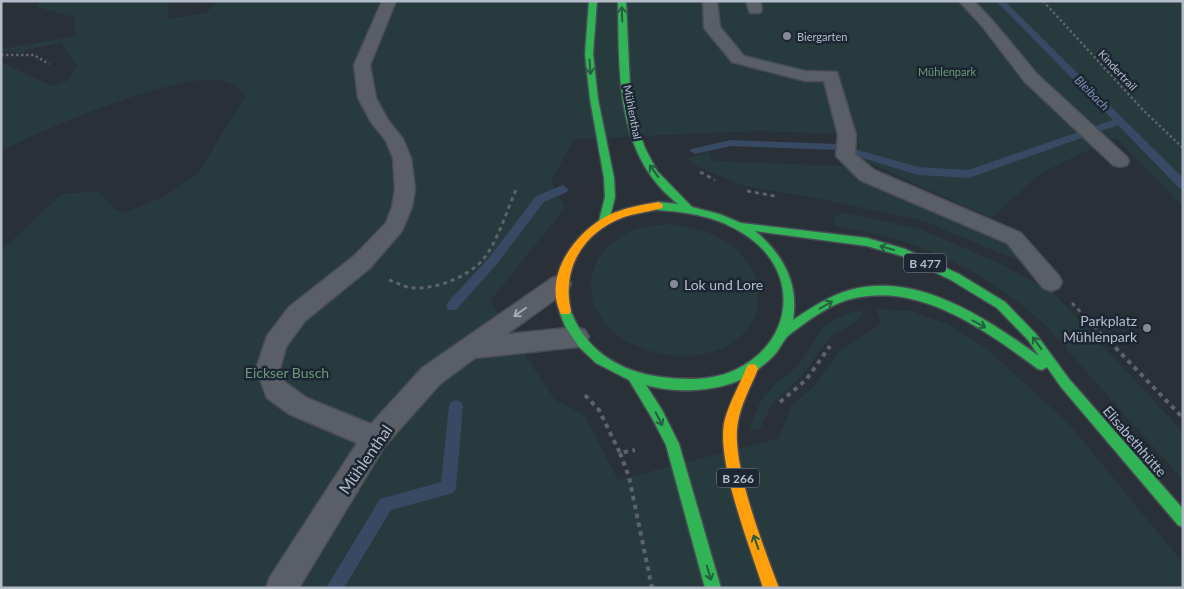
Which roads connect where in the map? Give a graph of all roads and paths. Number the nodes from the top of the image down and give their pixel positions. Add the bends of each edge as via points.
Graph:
1 (389, 1) edge
2 (593, 1) edge
3 (622, 1) edge
4 (710, 1) edge
5 (966, 1) edge
6 (1043, 1) edge
7 (1, 55) edge
8 (49, 64) dead end
9 (1183, 148) edge
10 (1120, 161) dead end
11 (697, 170) dead end
12 (721, 182) dead end
13 (738, 188) dead end
14 (516, 190) dead end
15 (784, 197) dead end
16 (686, 207) junction
17 (604, 221) junction
18 (742, 226) junction
19 (1051, 282) joint
20 (560, 284) junction
21 (409, 287) dead end
22 (786, 331) junction
23 (578, 338) junction
24 (469, 348) junction
25 (752, 369) junction
26 (634, 377) junction
27 (1065, 383) junction
28 (579, 389) dead end
29 (1183, 418) edge
30 (375, 438) junction
31 (672, 444) junction
32 (620, 453) junction
33 (1183, 520) edge
34 (281, 588) edge
35 (652, 588) edge
36 (713, 588) edge
37 (771, 588) edge

1 - 30 lane via 362,64 367,98 394,139 402,158 406,190 402,207 395,226 362,262 297,314 275,343 268,369 276,390 298,406
2 -> 17 main road via 590,76 610,178 610,197
16 -> 3 main road, Mühlenthal via 650,168 640,145 623,60
4 - 19 lane via 712,28 738,59 806,76 831,76 847,135 844,156 867,175 1014,238
5 - 10 lane via 1031,78
6 - 9 path, Kindertrail via 1144,111
7 - 8 path via 34,55
11 - 12 path
13 - 15 path
14 - 21 path via 485,257 473,269 435,285
16 - 17 main road via 658,206 630,211
16 - 18 main road via 715,214
17 - 20 main road via 582,237 567,259
18 - 22 main road via 779,262 788,284 791,308
27 -> 18 main road, B 477 via 1032,337 1001,305 955,276 905,253 867,242
19 - 29 path
20 - 23 main road via 564,311
20 -> 24 lane, Mühlenthal
22 - 25 main road via 772,351
22 -> 27 main road, B 477 via 829,302 863,290 896,291 938,303 984,326
23 - 24 lane
23 - 26 main road via 602,361
24 - 30 lane, Mühlenthal via 431,376
25 - 26 main road via 726,380 696,386 665,385
37 -> 25 main road, B 266 via 750,522 730,437
26 -> 31 main road
27 - 33 main road, Elisabethhütte / B 477
28 - 32 path via 599,410
30 - 34 lane, Mühlenthal
31 - 32 path
31 -> 36 main road
32 - 35 path via 629,477

